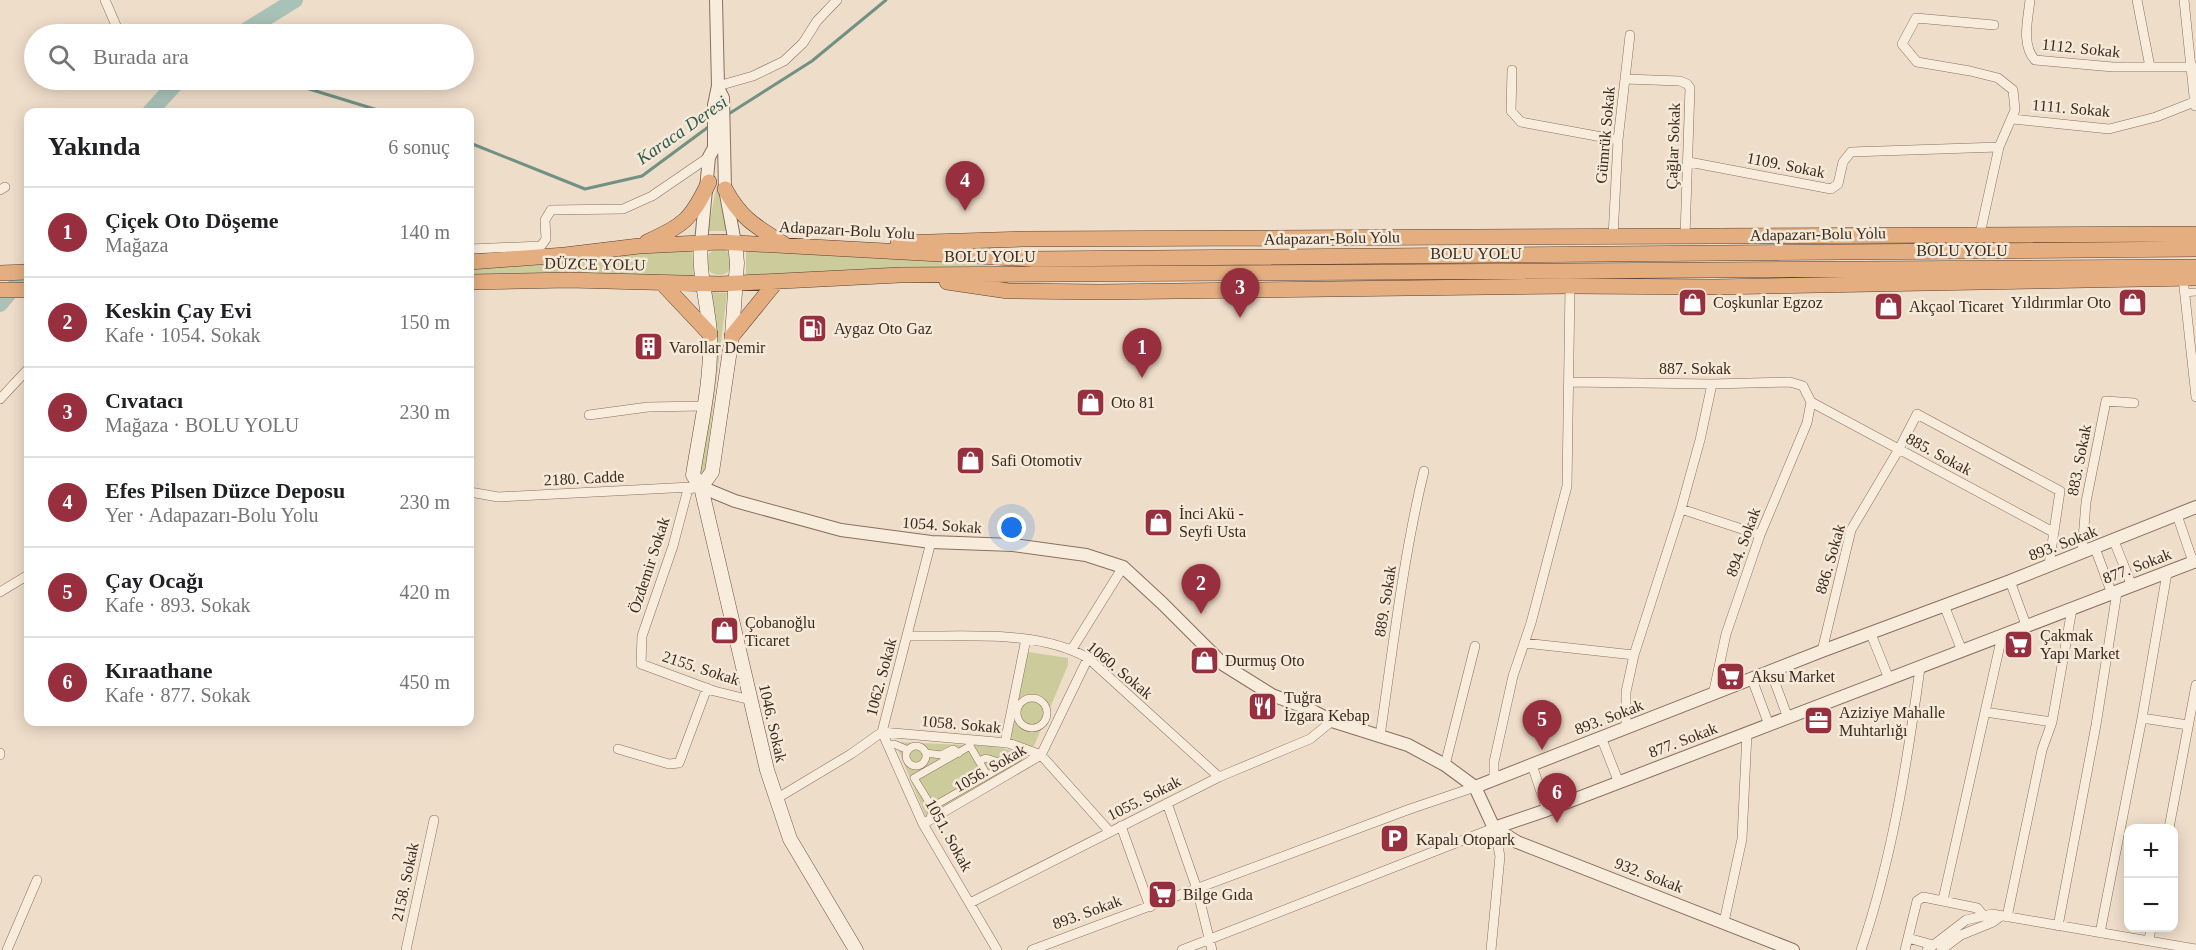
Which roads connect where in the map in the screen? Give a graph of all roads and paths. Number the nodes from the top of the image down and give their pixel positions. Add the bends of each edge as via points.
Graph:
1 (105, 0) edge
2 (716, 0) edge
3 (837, 0) edge
4 (2030, 0) edge
5 (2137, 0) edge
6 (2184, 0) edge
7 (115, 24) edge
8 (1994, 25) dead end
9 (1630, 35) dead end
10 (2150, 67) junction
11 (2193, 67) edge
12 (1512, 70) dead end
13 (1625, 79) junction
14 (719, 96) junction
15 (2195, 105) edge
16 (2013, 118) junction
17 (1618, 140) junction
18 (1999, 147) junction
19 (712, 153) junction
20 (1689, 162) junction
21 (708, 182) junction
22 (725, 189) junction
23 (1980, 234) junction
24 (2196, 234) edge
25 (1684, 236) junction
26 (1613, 237) junction
27 (701, 243) junction
28 (735, 243) junction
29 (784, 244) junction
30 (639, 246) junction
31 (842, 248) junction
32 (474, 249) edge
33 (2196, 249) edge
34 (474, 262) edge
35 (2196, 267) edge
36 (24, 272) edge
37 (0, 273) edge
38 (900, 275) junction
39 (474, 282) edge
40 (776, 282) junction
41 (662, 283) junction
42 (704, 283) junction
43 (727, 283) junction
44 (2188, 283) edge
45 (1570, 286) junction
46 (0, 290) edge
47 (24, 290) edge
48 (2196, 292) edge
49 (710, 334) junction
50 (732, 336) junction
51 (24, 373) edge
52 (1569, 382) junction
53 (1712, 384) junction
54 (2196, 397) edge
55 (0, 399) edge
56 (1811, 402) junction
57 (2134, 403) dead end
58 (704, 406) junction
59 (589, 415) dead end
60 (1899, 449) junction
61 (1424, 471) dead end
62 (701, 487) junction
63 (474, 493) edge
64 (2196, 507) edge
65 (1681, 509) junction
66 (2177, 515) junction
67 (2053, 532) junction
68 (1760, 535) junction
69 (2114, 541) junction
70 (931, 542) junction
71 (2095, 548) junction
72 (2082, 552) junction
73 (2195, 562) edge
74 (2049, 565) junction
75 (1123, 567) junction
76 (2167, 573) junction
77 (24, 577) edge
78 (2010, 581) junction
79 (2132, 586) junction
80 (0, 592) edge
81 (2115, 593) junction
82 (1944, 605) junction
83 (2072, 609) junction
84 (2026, 625) junction
85 (1871, 634) junction
86 (907, 636) junction
87 (2002, 636) junction
88 (1026, 639) junction
89 (1524, 643) junction
90 (1475, 646) dead end
91 (1072, 649) junction
92 (1822, 651) junction
93 (1962, 651) junction
94 (1634, 656) junction
95 (1088, 658) junction
96 (641, 664) joint
97 (1920, 668) junction
98 (1771, 672) junction
99 (1752, 679) junction
100 (1889, 679) junction
101 (2196, 685) edge
102 (707, 688) junction
103 (1713, 695) junction
104 (751, 700) junction
105 (1014, 710) junction
106 (1985, 712) junction
107 (1046, 718) junction
108 (1788, 718) junction
109 (2142, 718) junction
110 (1332, 721) junction
111 (2052, 722) junction
112 (1057, 723) junction
113 (2191, 723) edge
114 (1768, 725) junction
115 (1626, 728) junction
116 (882, 732) junction
117 (1747, 733) junction
118 (1380, 736) junction
119 (1602, 737) junction
120 (971, 743) junction
121 (1005, 743) junction
122 (887, 745) junction
123 (618, 749) dead end
124 (908, 750) junction
125 (1027, 750) junction
126 (926, 753) junction
127 (959, 753) junction
128 (1041, 755) junction
129 (979, 761) junction
130 (1011, 762) junction
131 (922, 765) junction
132 (1445, 765) junction
133 (1532, 765) junction
134 (926, 772) junction
135 (987, 775) junction
136 (1219, 777) junction
137 (1494, 780) junction
138 (1619, 783) junction
139 (1475, 787) junction
140 (776, 800) junction
141 (1167, 803) junction
142 (932, 807) junction
143 (1547, 810) junction
144 (434, 820) dead end
145 (926, 822) junction
146 (2170, 824) edge
147 (1121, 826) junction
148 (1494, 828) junction
149 (1110, 832) junction
150 (37, 880) dead end
151 (1197, 889) junction
152 (1943, 900) junction
153 (970, 903) junction
154 (1150, 907) junction
155 (1983, 915) junction
156 (2004, 917) junction
157 (1724, 922) junction
158 (2058, 926) junction
159 (2150, 932) edge
160 (2100, 933) junction
161 (1908, 938) junction
162 (2149, 941) junction
163 (1211, 945) edge
164 (1934, 948) edge
165 (2196, 949) edge
166 (7, 950) edge
167 (406, 950) edge
168 (856, 950) edge
169 (997, 950) edge
170 (1032, 950) edge
171 (1182, 950) edge
172 (1491, 950) edge
173 (1793, 950) edge
174 (1860, 950) edge
175 (1905, 950) edge

1 - 7 street
2 - 14 street
3 - 14 street via 784,61
4 - 10 street, 1112. Sokak via 2026,42 2035,60
5 - 10 street, 1112. Sokak
6 - 11 street
8 - 16 street via 1916,18 1902,44 1917,62 1998,78 2013,90
9 - 13 street, Gümrük Sokak
10 - 11 street, 1112. Sokak
11 - 15 street
12 - 17 street via 1511,111 1521,122
13 - 17 street, Gümrük Sokak
13 - 20 street, Çağlar Sokak via 1680,81 1688,86
14 - 19 street
14 - 22 street
15 - 16 street, 1111. Sokak via 2109,129
16 - 18 street
17 - 26 street, Gümrük Sokak
18 - 20 street, 1109. Sokak via 1851,152 1843,162 1838,184 1831,189
18 - 23 street
19 - 21 street
19 - 32 street via 652,196 622,209 551,210 545,220 546,240 541,246
20 - 25 street, Çağlar Sokak
21 - 27 street
21 - 30 highway via 695,210 675,229
22 - 28 street
22 - 29 highway via 735,208 750,222
23 - 24 highway
23 - 25 highway
25 - 26 highway
26 - 31 highway via 1012,239
27 - 28 highway, Adapazarı-Bolu Yolu
27 - 30 highway, Adapazarı-Bolu Yolu
27 - 42 main road, 1046. Sokak via 699,263
28 - 29 highway, Adapazarı-Bolu Yolu
28 - 43 main road via 737,263
29 - 31 highway, Adapazarı-Bolu Yolu
30 - 34 highway, Adapazarı-Bolu Yolu
31 - 33 highway, Adapazarı-Bolu Yolu via 1033,259
35 - 38 highway, BOLU YOLU
36 - 37 highway
38 - 40 highway, BOLU YOLU
38 - 45 highway via 1008,291
39 - 41 highway, DÜZCE YOLU
40 - 43 highway, BOLU YOLU
40 - 50 highway
41 - 42 highway, DÜZCE YOLU
41 - 49 highway
42 - 43 highway, DÜZCE YOLU
42 - 49 main road, 1046. Sokak
43 - 50 main road
44 - 45 highway
44 - 48 street
44 - 54 street
45 - 52 street
46 - 47 highway
49 - 58 main road, 1046. Sokak
50 - 62 main road via 712,472
51 - 55 street
52 - 53 street, 887. Sokak
52 - 89 street via 1567,486
53 - 56 street, 887. Sokak via 1790,382 1803,386
53 - 65 street
56 - 60 street, 885. Sokak
56 - 68 street, 894. Sokak via 1807,423
57 - 72 street, 883. Sokak via 2106,401 2086,502
58 - 59 street via 648,407
58 - 62 main road, 1046. Sokak via 693,475
60 - 67 street, 885. Sokak
60 - 67 street, 886. Sokak via 1917,414 2060,491
60 - 92 street, 886. Sokak via 1851,530
61 - 118 street, 889. Sokak
62 - 63 street, 2180. Cadde via 498,497
62 - 70 street, 1054. Sokak via 735,501 841,530
62 - 96 street, Özdemir Sokak via 688,489 642,636
62 - 104 main road, 1046. Sokak
64 - 66 street, 893. Sokak
65 - 68 street
65 - 94 street
66 - 69 street, 893. Sokak
66 - 73 street
67 - 74 street
68 - 103 street, 894. Sokak via 1726,634
69 - 71 street, 893. Sokak
69 - 79 street
70 - 75 street, 1054. Sokak via 1013,545 1086,555
70 - 86 street, 1062. Sokak
71 - 72 street, 893. Sokak
71 - 81 street
72 - 74 street, 893. Sokak
73 - 76 street, 877. Sokak
74 - 78 street, 893. Sokak
75 - 91 street
75 - 110 street, 1054. Sokak via 1224,665 1272,694
76 - 79 street, 877. Sokak
76 - 109 street
77 - 80 street
78 - 82 street, 893. Sokak
78 - 84 street
79 - 81 street, 877. Sokak
81 - 83 street, 877. Sokak
81 - 158 street via 2096,725
82 - 85 street, 893. Sokak
82 - 93 street
83 - 84 street, 877. Sokak
83 - 111 street
84 - 87 street, 877. Sokak
85 - 92 street, 893. Sokak
85 - 100 street
86 - 88 street, 1060. Sokak
86 - 116 street, 1062. Sokak
87 - 93 street, 877. Sokak
87 - 106 street
88 - 91 street, 1060. Sokak
88 - 105 street
89 - 94 street
89 - 137 street via 1494,762
90 - 132 street
91 - 95 street, 1060. Sokak
92 - 98 street, 893. Sokak
93 - 97 street, 877. Sokak
94 - 115 street via 1626,692
95 - 112 street, 1056. Sokak
95 - 136 street, 1060. Sokak
96 - 102 street, 2155. Sokak
97 - 100 street, 877. Sokak
97 - 174 street via 1905,775 1876,904
98 - 99 street, 893. Sokak
98 - 108 street
99 - 103 street, 893. Sokak
99 - 114 street
100 - 108 street, 877. Sokak
101 - 113 street
102 - 104 street, 2155. Sokak
102 - 123 street via 679,763 669,764
103 - 115 street, 893. Sokak
104 - 140 main road, 1046. Sokak
105 - 107 street via 1029,728 1038,727
105 - 107 street via 1027,699 1037,699 1044,706
105 - 121 street
106 - 111 street
106 - 152 street
107 - 112 street
108 - 114 street, 877. Sokak
109 - 113 street
109 - 160 street
110 - 118 street, 1054. Sokak
110 - 136 street, 1055. Sokak via 1310,739
111 - 156 street via 2042,750
112 - 128 street, 1056. Sokak
113 - 146 street
114 - 117 street, 877. Sokak
115 - 119 street, 893. Sokak
116 - 120 street, 1058. Sokak
116 - 122 street, 1051. Sokak
116 - 140 street, 1062. Sokak
117 - 138 street, 877. Sokak
117 - 157 street via 1742,839
118 - 132 street, 1054. Sokak via 1408,745
119 - 133 street, 893. Sokak
119 - 138 street
120 - 121 street, 1058. Sokak
120 - 127 street
120 - 129 street
121 - 125 street, 1058. Sokak
122 - 124 street
122 - 145 street, 1051. Sokak
124 - 126 street via 918,746
124 - 131 street via 909,764
125 - 128 street, 1058. Sokak
125 - 130 street
126 - 127 street via 941,755 953,749
126 - 131 street
127 - 134 street
128 - 145 street, 1056. Sokak
128 - 149 street, 1058. Sokak
129 - 130 street via 986,758
129 - 135 street
130 - 135 street
131 - 134 street
132 - 139 street, 1054. Sokak
133 - 137 street, 893. Sokak
133 - 143 street
134 - 142 street via 914,778
135 - 142 street
136 - 141 street, 1055. Sokak
137 - 139 street, 893. Sokak
138 - 143 street, 877. Sokak
139 - 148 street
139 - 151 street, 893. Sokak
140 - 168 main road, 1046. Sokak via 790,839
141 - 147 street, 1055. Sokak
141 - 151 street
142 - 145 street
143 - 148 street, 877. Sokak
144 - 167 street, 2158. Sokak
145 - 153 street, 1051. Sokak
147 - 149 street, 1055. Sokak
147 - 154 street
148 - 157 street, 932. Sokak via 1517,842
148 - 163 street, 877. Sokak
148 - 172 street via 1500,856
149 - 153 street, 1055. Sokak
150 - 166 street
151 - 154 street, 893. Sokak
151 - 163 street
152 - 155 street via 1977,908
152 - 161 street via 1926,896 1917,901
153 - 169 street, 1051. Sokak
154 - 170 street, 893. Sokak
155 - 156 street
155 - 164 street via 1966,920
156 - 158 street
156 - 164 street
157 - 173 street, 932. Sokak
158 - 160 street
159 - 162 street
160 - 162 street
161 - 164 street
161 - 175 street
162 - 165 street
163 - 171 street, 877. Sokak

